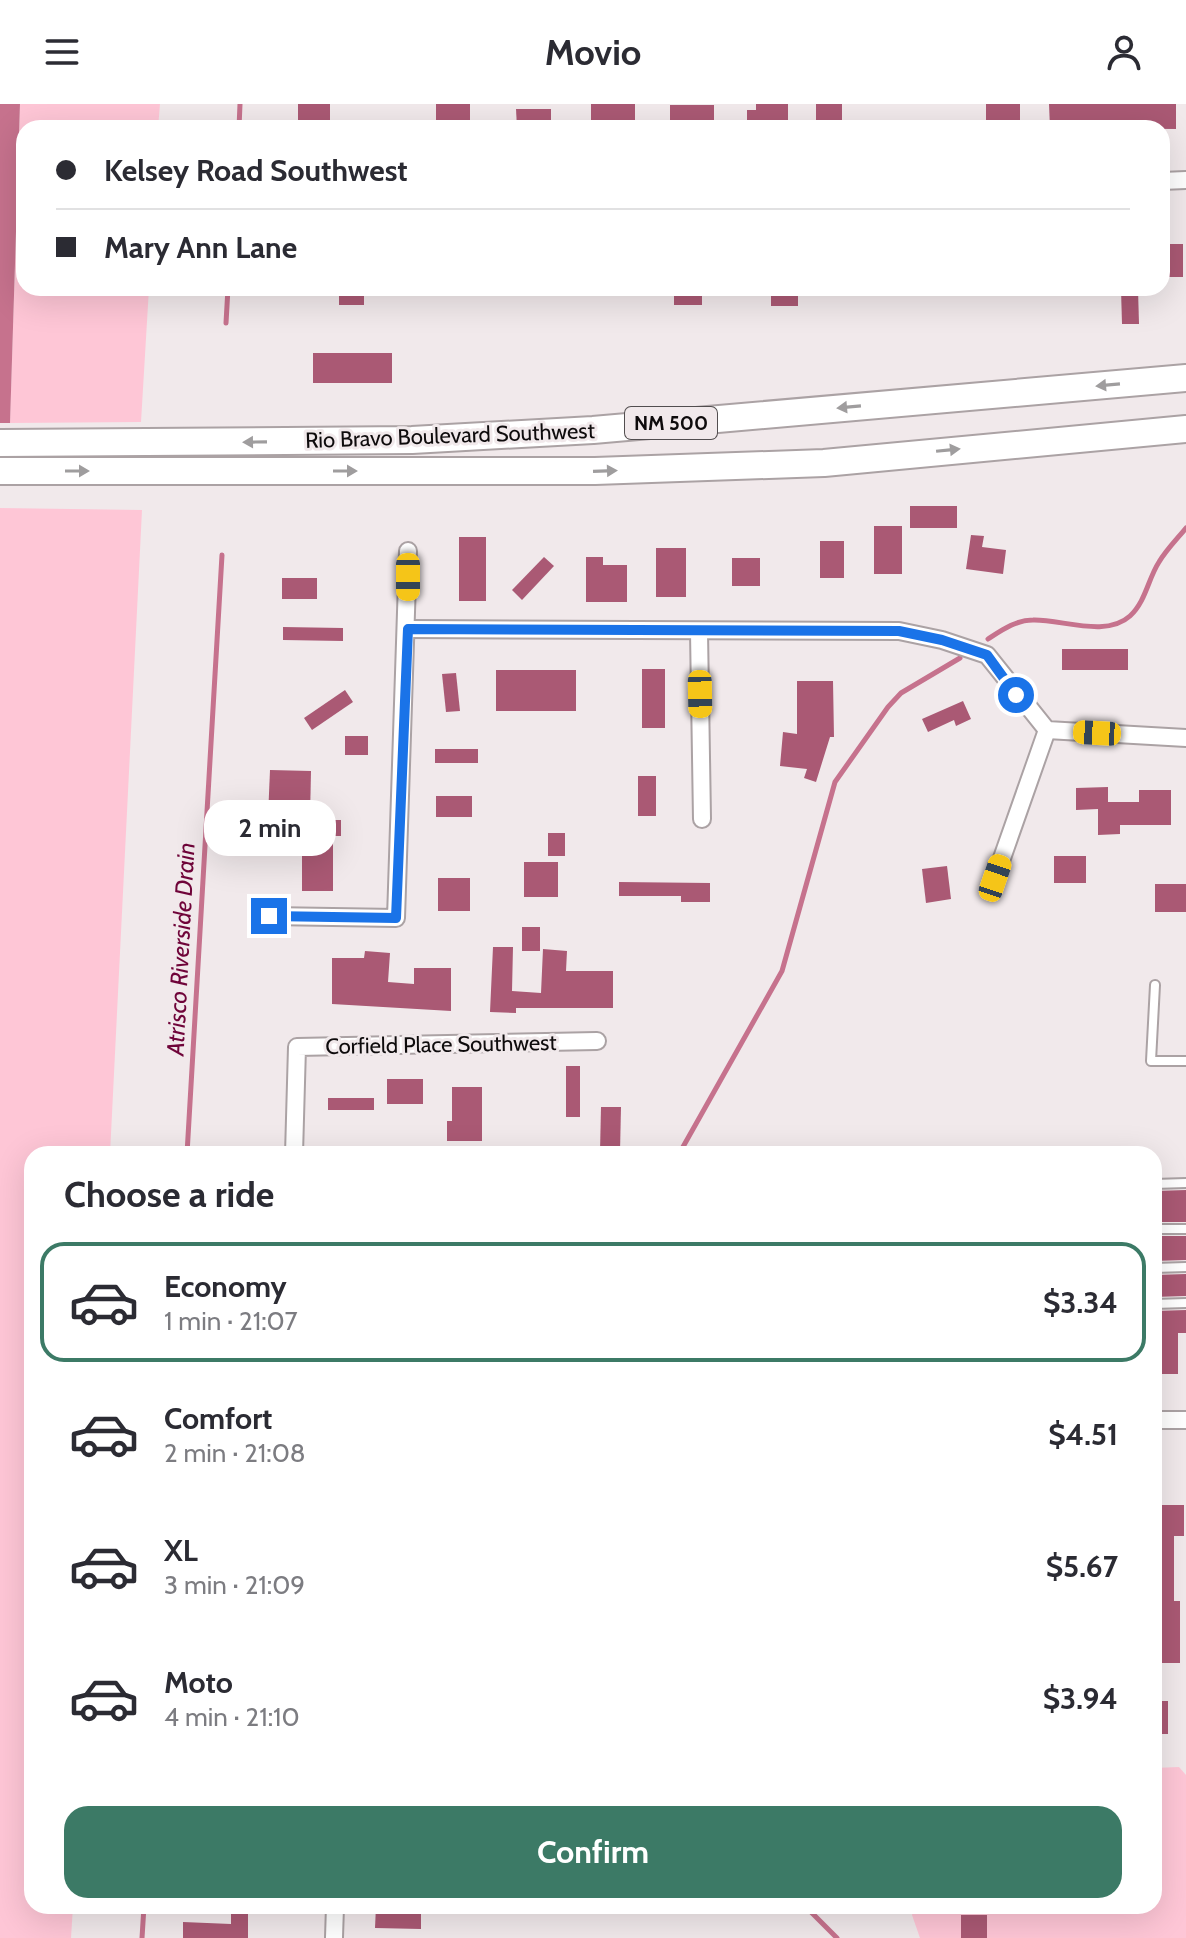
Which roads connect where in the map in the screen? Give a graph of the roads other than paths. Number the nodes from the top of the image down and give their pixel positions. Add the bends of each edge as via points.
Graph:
1 (1186, 378) edge
2 (1186, 429) edge
3 (0, 443) edge
4 (0, 471) edge
5 (408, 551) dead end
6 (408, 629) junction
7 (699, 632) junction
8 (1047, 730) junction
9 (1186, 738) edge
10 (702, 819) dead end
11 (995, 878) dead end
12 (269, 916) dead end
13 (1155, 985) dead end
14 (597, 1041) dead end
15 (1186, 1061) edge
16 (294, 1146) edge
17 (1186, 1183) edge
18 (1162, 1184) edge
19 (1162, 1229) edge
20 (1186, 1229) edge
21 (1186, 1267) edge
22 (1162, 1268) edge
23 (1186, 1303) edge
24 (1162, 1304) edge
25 (1162, 1420) edge
26 (1186, 1420) edge
27 (335, 1914) edge
28 (334, 1938) edge

1 -> 3 main road, Rio Bravo Boulevard Southwest / NM 500 via 593,430 412,440
4 -> 2 main road, Rio Bravo Boulevard Southwest / NM 500 via 595,471 824,463
5 - 6 street
6 - 7 street
6 - 12 street via 396,918
7 - 8 street via 899,631 942,640 987,655
7 - 10 street
8 - 9 street
8 - 11 street
13 - 15 lane via 1151,1061
14 - 16 street, Corfield Place Southwest via 297,1047
17 - 18 lane
19 - 20 lane
21 - 22 lane
23 - 24 lane
25 - 26 street
27 - 28 street

